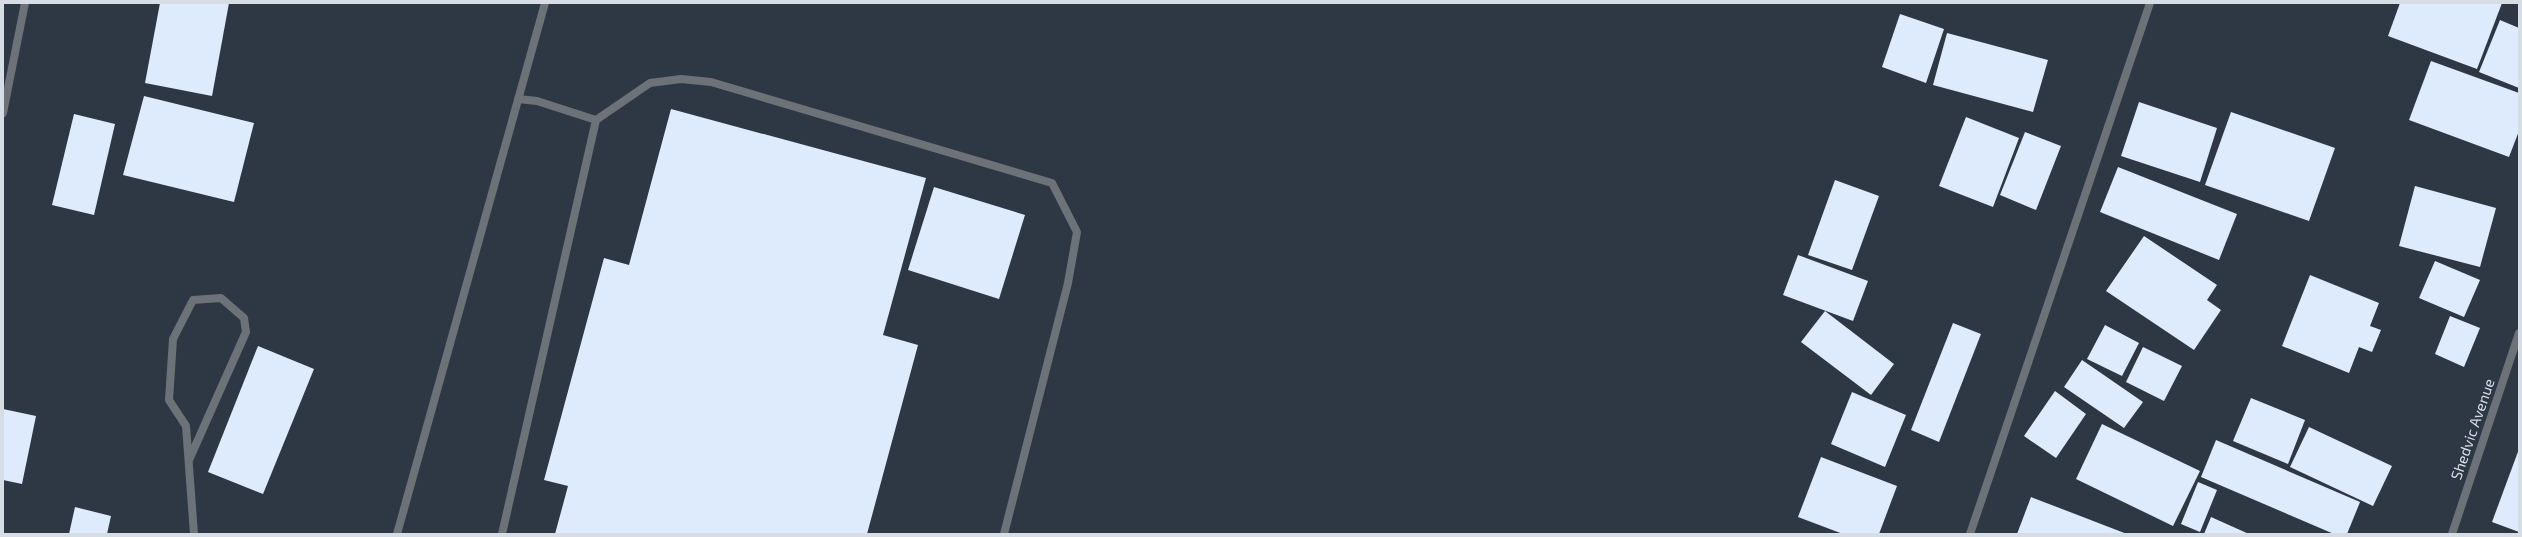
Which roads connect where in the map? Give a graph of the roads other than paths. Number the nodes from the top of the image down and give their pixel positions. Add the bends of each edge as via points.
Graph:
1 (25, 3) edge
2 (545, 3) edge
3 (2150, 3) edge
4 (518, 99) junction
5 (3, 113) edge
6 (596, 120) junction
7 (2519, 333) edge
8 (189, 460) junction
9 (194, 534) edge
10 (397, 534) edge
11 (502, 534) edge
12 (1004, 534) edge
13 (1970, 534) edge
14 (2452, 534) edge

1 - 5 street
2 - 4 street
3 - 13 street
4 - 6 street via 537,101
4 - 10 street
6 - 11 street
6 - 12 street via 650,83 681,79 711,82 1052,183 1077,232 1068,283
7 - 14 street, Shedvic Avenue
8 - 8 street via 186,426 169,400 172,339 193,300 221,298 244,318 246,332
8 - 9 street

